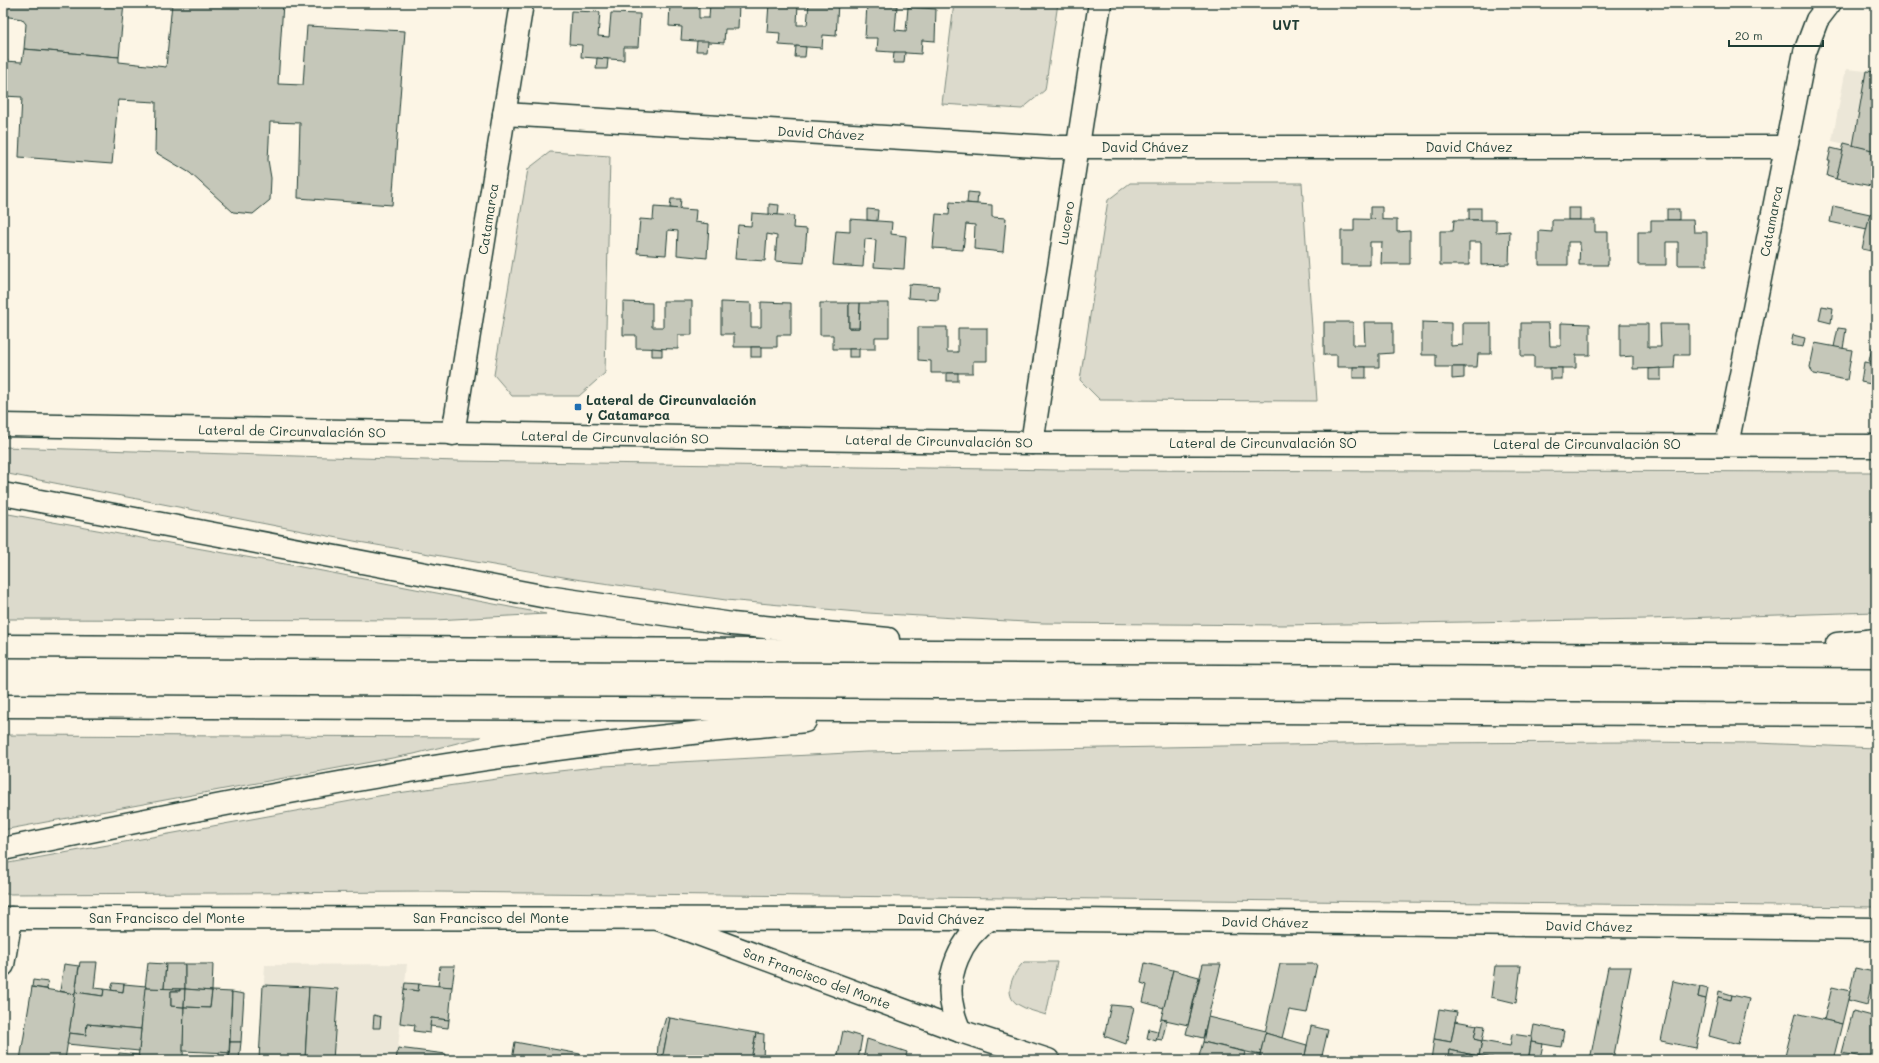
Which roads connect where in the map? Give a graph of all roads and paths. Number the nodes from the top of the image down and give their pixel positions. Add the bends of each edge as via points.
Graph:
1 (522, 3) edge
2 (1100, 3) edge
3 (1830, 3) edge
4 (504, 114) junction
5 (1078, 147) junction
6 (1786, 147) junction
7 (3, 425) edge
8 (453, 434) junction
9 (1032, 443) junction
10 (1727, 445) junction
11 (1876, 446) edge
12 (3, 494) edge
13 (1876, 640) edge
14 (3, 646) edge
15 (1022, 652) junction
16 (1724, 655) junction
17 (1876, 656) edge
18 (3, 706) edge
19 (909, 710) junction
20 (1770, 714) junction
21 (1876, 715) edge
22 (1876, 725) edge
23 (3, 849) edge
24 (7, 918) edge
25 (655, 918) junction
26 (990, 919) junction
27 (1876, 929) edge
28 (3, 965) edge
29 (960, 1031) junction
30 (1048, 1060) edge

1 - 4 main road, Catamarca
2 - 5 main road, Lucero
3 - 6 main road, Catamarca via 1817,20 1805,52
4 - 5 main road, David Chávez
4 - 8 main road, Catamarca
5 - 6 main road, David Chávez
5 - 9 main road, Lucero
6 - 10 main road, Catamarca
7 - 8 main road, Lateral de Circunvalación SO
8 - 9 main road, Lateral de Circunvalación SO
9 - 10 main road, Lateral de Circunvalación SO
10 - 11 main road, Lateral de Circunvalación SO
12 - 15 main road via 547,597 732,624
13 - 16 main road
14 - 15 main road
15 - 16 main road
16 - 17 main road
18 - 19 main road
19 - 20 main road
19 - 23 main road via 513,755 296,791
20 - 21 main road
20 - 22 main road
24 - 25 main road, San Francisco del Monte
24 - 28 main road
25 - 26 main road, David Chávez
25 - 29 main road, San Francisco del Monte
26 - 27 main road, David Chávez
26 - 29 main road via 969,938 955,963 951,995
29 - 30 main road, San Francisco del Monte

